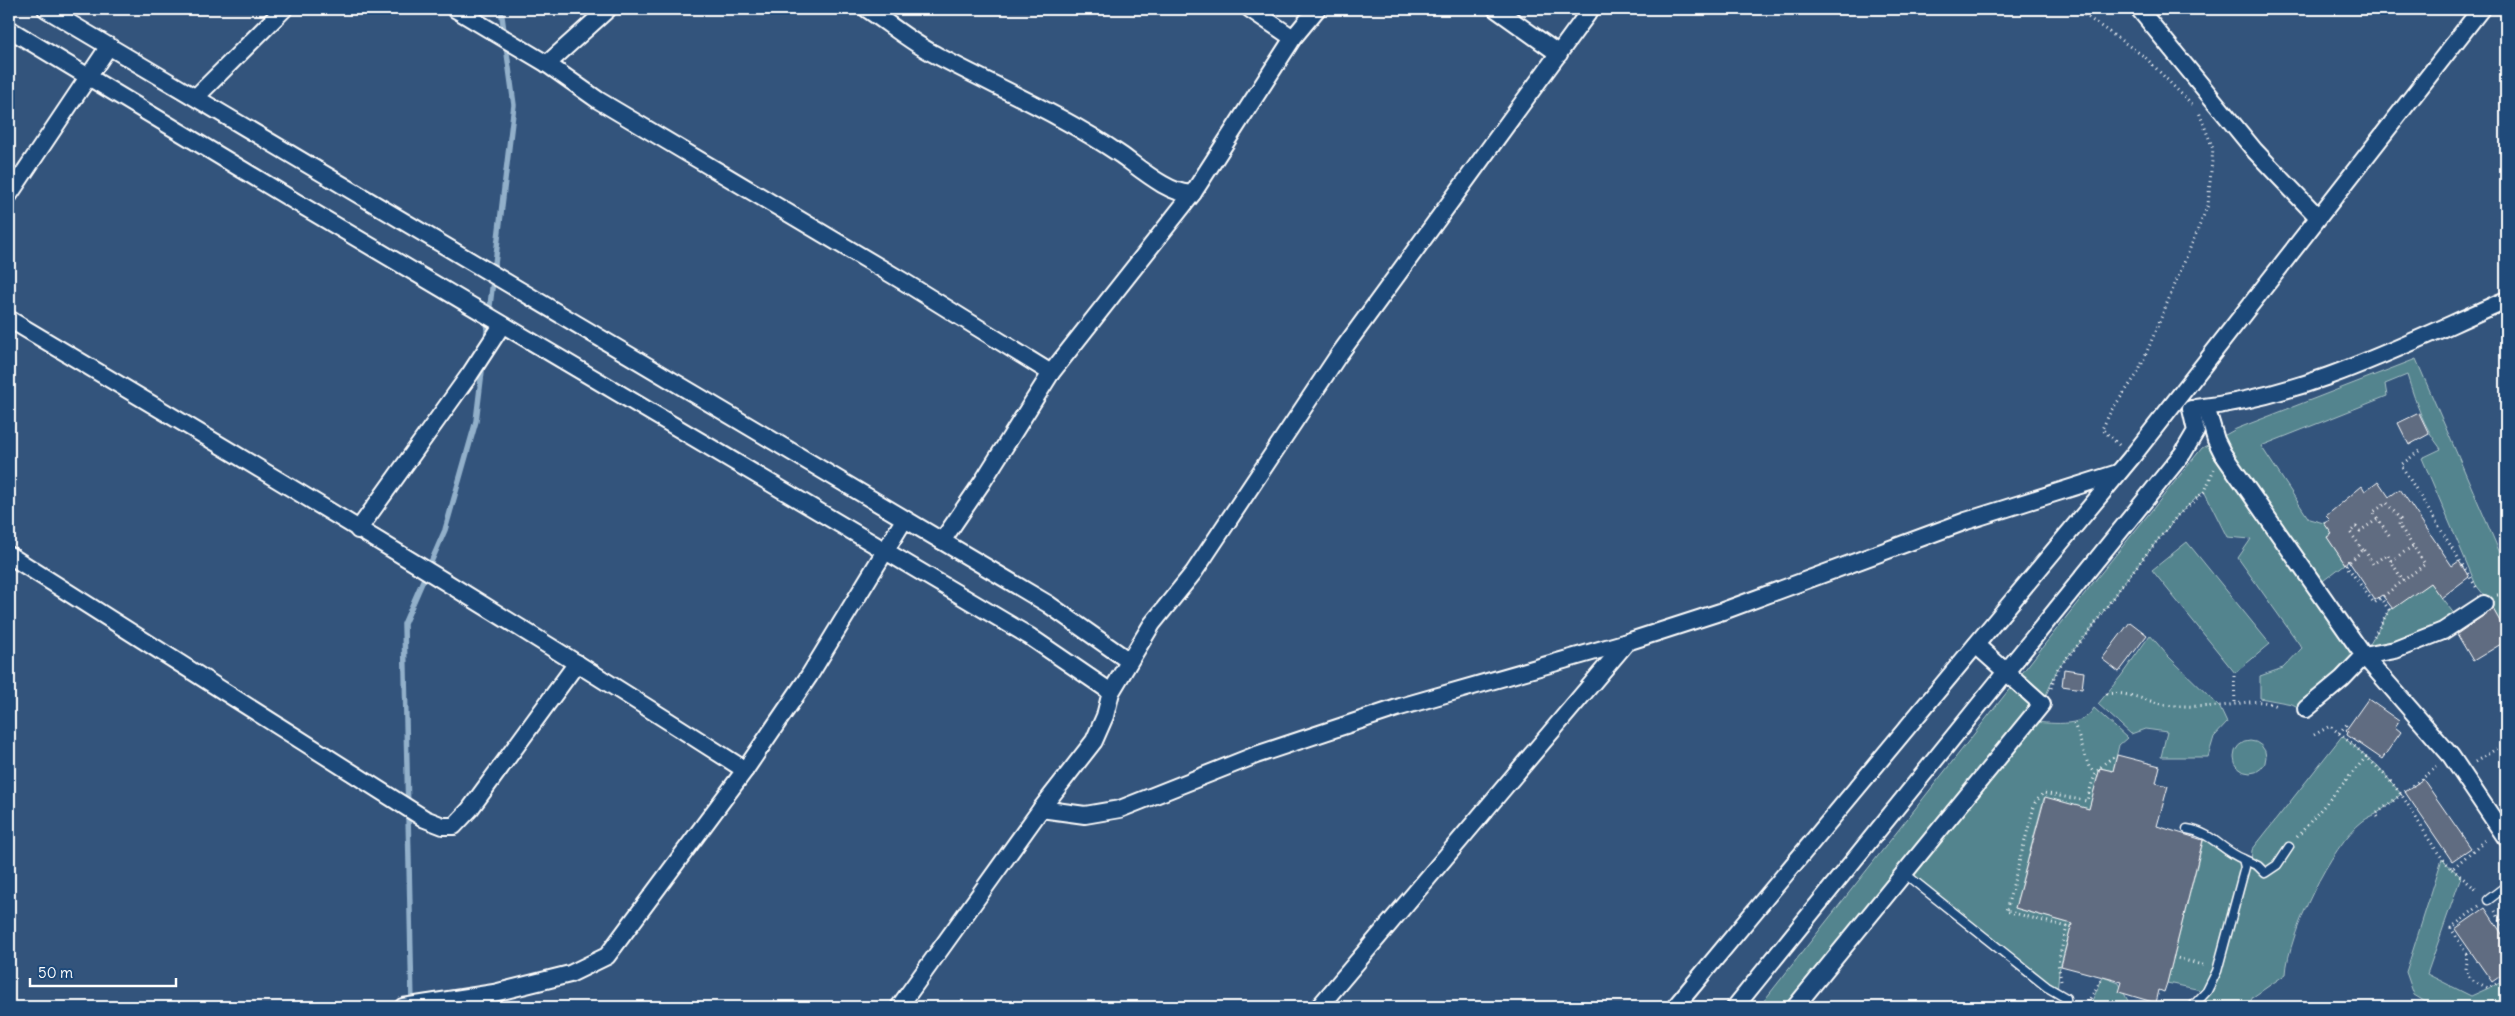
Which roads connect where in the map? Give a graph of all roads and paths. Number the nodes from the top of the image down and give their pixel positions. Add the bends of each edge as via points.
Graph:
1 (46, 9) edge
2 (284, 9) edge
3 (455, 9) edge
4 (608, 9) edge
5 (867, 9) edge
6 (1250, 9) edge
7 (1317, 9) edge
8 (1496, 9) edge
9 (1591, 9) edge
10 (2076, 9) edge
11 (2139, 9) edge
12 (2481, 9) edge
13 (9, 29) edge
14 (1293, 38) junction
15 (109, 46) junction
16 (1559, 54) junction
17 (547, 64) junction
18 (88, 78) junction
19 (196, 97) junction
20 (1193, 192) junction
21 (9, 195) edge
22 (2317, 216) junction
23 (2506, 300) edge
24 (9, 319) edge
25 (502, 325) junction
26 (1051, 373) junction
27 (2198, 408) junction
28 (2167, 412) junction
29 (2419, 451) dead end
30 (2131, 458) junction
31 (2228, 461) junction
32 (2118, 473) junction
33 (2378, 518) junction
34 (904, 520) junction
35 (358, 530) junction
36 (2389, 535) dead end
37 (942, 541) junction
38 (2413, 546) junction
39 (2362, 550) junction
40 (886, 553) junction
41 (9, 555) edge
42 (2391, 561) junction
43 (2403, 581) junction
44 (2381, 598) junction
45 (2484, 604) joint
46 (1627, 642) junction
47 (1976, 645) junction
48 (2364, 656) junction
49 (1129, 661) junction
50 (577, 664) junction
51 (2005, 673) junction
52 (2234, 676) dead end
53 (1110, 692) junction
54 (2106, 694) dead end
55 (2235, 703) junction
56 (2042, 704) junction
57 (2278, 707) dead end
58 (2306, 709) dead end
59 (2348, 722) dead end
60 (2074, 723) dead end
61 (2342, 729) junction
62 (2339, 733) junction
63 (2348, 733) dead end
64 (2314, 735) dead end
65 (2506, 743) edge
66 (2117, 755) dead end
67 (2367, 756) junction
68 (2451, 756) junction
69 (745, 770) junction
70 (2462, 772) junction
71 (2094, 773) junction
72 (2401, 794) junction
73 (1041, 809) junction
74 (2378, 817) dead end
75 (2187, 829) dead end
76 (2502, 833) edge
77 (2289, 847) joint
78 (2243, 859) junction
79 (2452, 869) junction
80 (1904, 873) junction
81 (2506, 886) edge
82 (2488, 900) junction
83 (2506, 930) edge
84 (2172, 957) dead end
85 (2218, 971) junction
86 (2103, 977) dead end
87 (2506, 979) edge
88 (2066, 998) junction
89 (403, 1007) edge
90 (899, 1007) edge
91 (1319, 1007) edge
92 (1675, 1007) edge
93 (1736, 1007) edge
94 (1794, 1007) edge
95 (2067, 1007) edge
96 (2085, 1007) edge
97 (2192, 1007) edge

1 - 15 street
2 - 19 street
3 - 17 street
4 - 17 street
5 - 20 street via 935,54 1029,100 1182,194
6 - 14 street
7 - 14 street
8 - 16 street
9 - 16 street
10 - 30 path via 2152,64 2199,112 2213,148 2208,205 2138,373 2102,429
11 - 22 street via 2255,152
12 - 22 street
13 - 18 street
14 - 20 street
15 - 18 street
15 - 19 street
16 - 49 street via 1338,356 1194,572 1152,624
17 - 26 street via 598,100
18 - 21 street
18 - 25 street
19 - 34 street
20 - 26 street
22 - 28 street
23 - 27 street via 2330,377 2261,399
24 - 35 street
25 - 35 street
25 - 40 street
26 - 37 street
27 - 28 street
27 - 31 street
27 - 51 street via 2196,431 2184,453
28 - 30 street
29 - 45 path via 2401,465 2476,585
30 - 32 street
31 - 48 street
31 - 56 path via 2216,466 2205,491 2178,515 2120,587 2090,631 2058,668
32 - 46 street via 1966,521 1723,611
32 - 47 street
33 - 36 path
33 - 38 path via 2373,512 2387,503 2400,519 2399,525
33 - 39 path via 2360,531 2356,527 2350,532
34 - 37 street
34 - 40 street
35 - 50 street via 474,598
37 - 49 street via 1048,604
38 - 42 path
38 - 43 path via 2425,564
39 - 42 path via 2373,564 2387,554
39 - 44 path via 2346,565 2374,604
40 - 53 street via 1029,636
40 - 69 street
41 - 50 street via 425,819 443,826 454,826 470,809
42 - 43 path
43 - 44 path
44 - 48 path via 2389,610
45 - 48 street via 2443,631 2395,650
46 - 73 street via 1400,707 1256,755 1120,809 1085,815
46 - 91 street
47 - 51 street
47 - 92 street
48 - 58 street
48 - 68 street
49 - 53 street
50 - 69 street
51 - 56 street
51 - 93 street
52 - 55 path
53 - 73 street via 1105,716 1094,741
54 - 55 path via 2117,692 2159,704 2219,706
55 - 57 path via 2250,700 2270,702
56 - 80 street
59 - 61 path
60 - 71 path
61 - 62 path
61 - 63 path
62 - 64 path via 2330,726
62 - 67 path
65 - 70 path
66 - 71 path
67 - 72 path
67 - 77 path
68 - 70 street
68 - 72 path
69 - 89 street via 607,956 582,970 554,978 494,993
70 - 76 street
71 - 88 path via 2087,801 2043,793 2035,803 2006,911 2067,927 2058,963
72 - 74 path via 2376,814
72 - 79 path via 2442,859
73 - 90 street
75 - 78 lane via 2208,834 2234,856
76 - 79 path
77 - 78 lane via 2277,865 2265,873
78 - 85 lane via 2246,867
79 - 82 path
80 - 88 lane via 2047,987
80 - 94 street
81 - 82 lane
82 - 83 path
82 - 87 path via 2451,928 2467,955 2464,969 2471,979 2488,988
84 - 85 path
85 - 97 lane via 2207,991
86 - 96 path
88 - 95 lane

